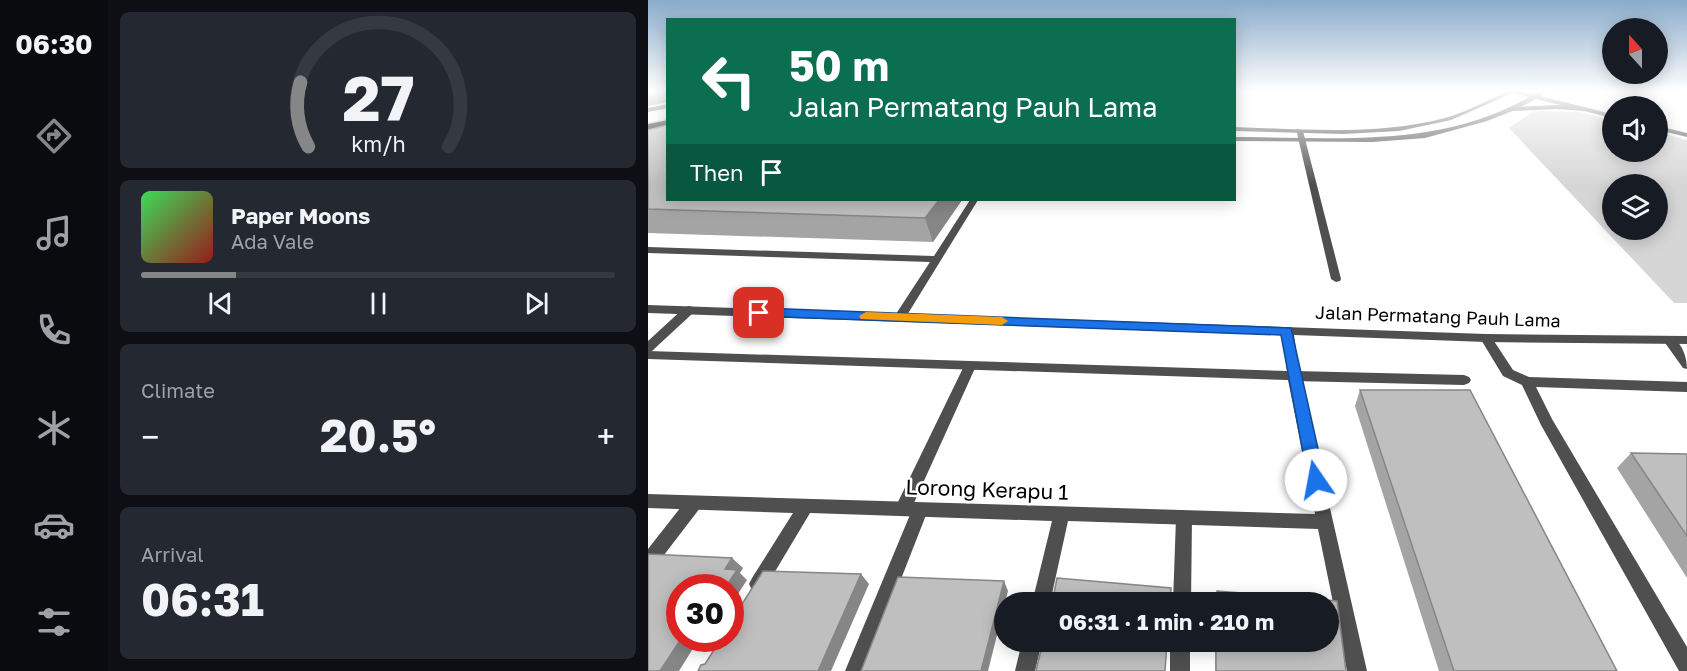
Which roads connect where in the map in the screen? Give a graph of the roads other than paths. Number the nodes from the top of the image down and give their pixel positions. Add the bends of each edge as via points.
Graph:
1 (1426, 122) edge
2 (1474, 122) edge
3 (1668, 122) edge
4 (666, 123) edge
5 (648, 127) edge
6 (1687, 127) edge
7 (1236, 129) edge
8 (1668, 130) edge
9 (1299, 131) junction
10 (1687, 135) edge
11 (1236, 139) edge
12 (1302, 141) junction
13 (973, 201) edge
14 (648, 250) edge
15 (936, 259) junction
16 (1336, 279) dead end
17 (648, 309) edge
18 (689, 310) junction
19 (900, 318) junction
20 (1287, 331) junction
21 (1485, 338) junction
22 (1669, 340) junction
23 (1687, 340) edge
24 (648, 348) edge
25 (648, 355) edge
26 (1687, 365) edge
27 (970, 366) junction
28 (1294, 376) junction
29 (1464, 380) dead end
30 (1527, 382) junction
31 (1687, 387) edge
32 (648, 501) edge
33 (694, 502) junction
34 (806, 506) junction
35 (911, 509) junction
36 (1062, 514) junction
37 (1184, 518) junction
38 (1325, 522) junction
39 (648, 562) edge
40 (1044, 592) edge
41 (1182, 592) edge
42 (748, 601) edge
43 (1030, 652) edge
44 (1180, 652) edge
45 (1687, 666) edge
46 (855, 671) edge
47 (1025, 671) edge
48 (1179, 671) edge
49 (1357, 671) edge

1 - 9 street via 1367,131
2 - 12 street via 1425,136
3 - 6 street
4 - 5 main road
7 - 9 street
8 - 10 street
9 - 12 street
11 - 12 street
12 - 16 street
13 - 15 street
14 - 15 street
15 - 19 street
17 - 18 street, Jalan Permatang Pauh Lama
18 - 19 street, Jalan Permatang Pauh Lama
18 - 24 street
19 - 20 street, Jalan Permatang Pauh Lama
20 - 21 street, Jalan Permatang Pauh Lama
20 - 28 street
21 - 22 street, Jalan Permatang Pauh Lama
21 - 30 street via 1508,373
22 - 23 street, Jalan Permatang Pauh Lama
22 - 26 street
25 - 27 street
27 - 28 street
27 - 35 street
28 - 29 street
28 - 38 street
30 - 31 street
30 - 45 street
32 - 33 street, Lorong Kerapu 1
33 - 34 street, Lorong Kerapu 1
33 - 39 street
34 - 35 street, Lorong Kerapu 1
34 - 42 street
35 - 36 street, Lorong Kerapu 1
35 - 46 street
36 - 37 street, Lorong Kerapu 1
36 - 40 street
37 - 38 street, Lorong Kerapu 1
37 - 41 street
38 - 49 street
43 - 47 street
44 - 48 street

